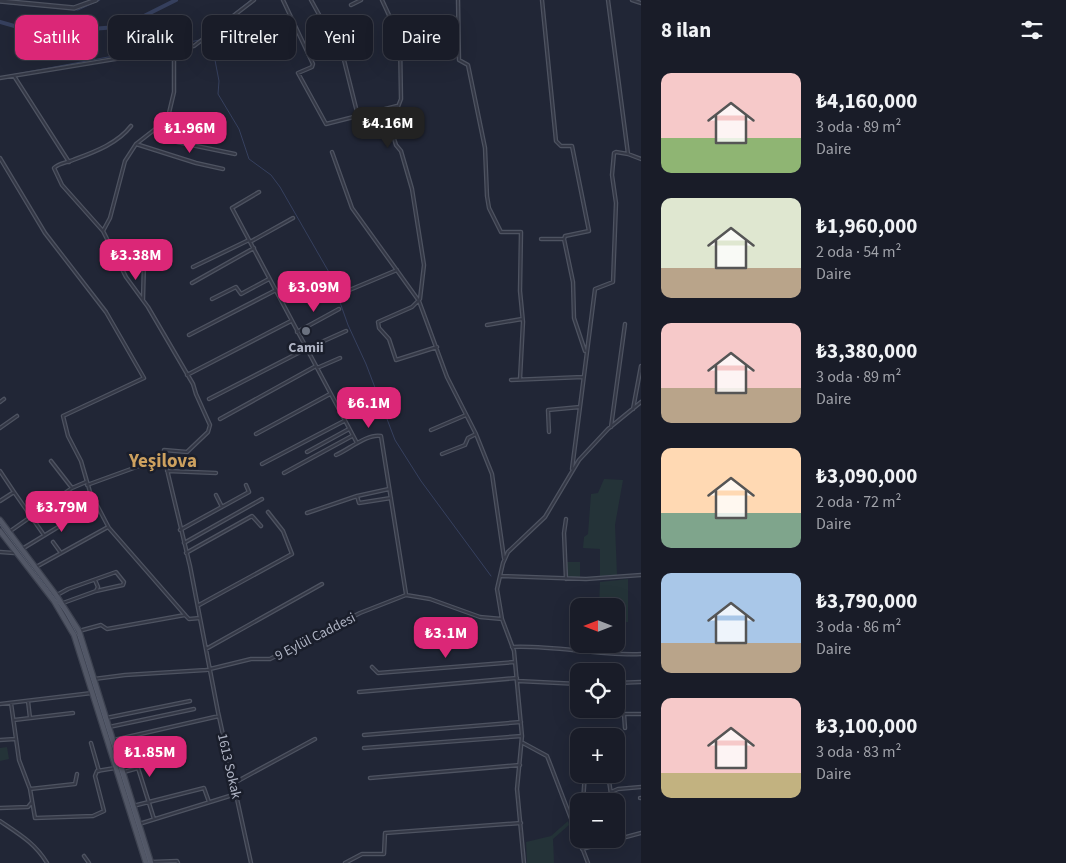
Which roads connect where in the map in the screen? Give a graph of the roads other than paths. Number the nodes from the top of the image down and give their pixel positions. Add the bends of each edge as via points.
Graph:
1 (96, 0) edge
2 (254, 0) edge
3 (284, 0) edge
4 (311, 0) edge
5 (361, 0) edge
6 (382, 0) edge
7 (458, 0) edge
8 (542, 0) edge
9 (608, 0) edge
10 (632, 0) edge
11 (0, 1) edge
12 (641, 2) edge
13 (351, 4) dead end
14 (192, 45) edge
15 (109, 60) edge
16 (174, 60) edge
17 (14, 76) junction
18 (0, 78) edge
19 (398, 106) junction
20 (358, 116) junction
21 (163, 123) junction
22 (131, 126) dead end
23 (136, 144) junction
24 (332, 152) dead end
25 (235, 154) dead end
26 (628, 154) junction
27 (0, 158) edge
28 (641, 159) edge
29 (69, 162) junction
30 (224, 170) dead end
31 (259, 192) dead end
32 (293, 218) dead end
33 (103, 231) junction
34 (542, 239) dead end
35 (564, 239) junction
36 (250, 241) junction
37 (254, 248) junction
38 (144, 262) dead end
39 (193, 267) dead end
40 (397, 270) junction
41 (270, 278) junction
42 (192, 283) dead end
43 (276, 290) junction
44 (340, 294) dead end
45 (144, 300) junction
46 (212, 300) dead end
47 (419, 301) junction
48 (339, 309) dead end
49 (522, 319) junction
50 (292, 321) junction
51 (625, 324) dead end
52 (487, 325) dead end
53 (346, 331) dead end
54 (297, 332) junction
55 (190, 335) dead end
56 (437, 347) junction
57 (306, 349) junction
58 (586, 353) junction
59 (340, 358) dead end
60 (641, 366) edge
61 (316, 367) junction
62 (187, 375) junction
63 (583, 377) junction
64 (520, 379) junction
65 (511, 380) dead end
66 (330, 394) junction
67 (4, 399) dead end
68 (209, 399) dead end
69 (0, 402) edge
70 (641, 402) edge
71 (580, 407) junction
72 (633, 409) junction
73 (466, 415) junction
74 (17, 416) dead end
75 (220, 419) dead end
76 (344, 421) junction
77 (611, 427) junction
78 (0, 428) edge
79 (348, 429) junction
80 (431, 430) dead end
81 (549, 432) dead end
82 (256, 434) dead end
83 (476, 434) junction
84 (352, 436) junction
85 (357, 443) junction
86 (307, 452) dead end
87 (442, 454) dead end
88 (336, 455) dead end
89 (164, 457) junction
90 (51, 461) dead end
91 (262, 464) dead end
92 (572, 470) junction
93 (0, 471) edge
94 (167, 471) junction
95 (216, 473) dead end
96 (284, 473) dead end
97 (87, 483) junction
98 (246, 485) dead end
99 (72, 488) junction
100 (390, 489) junction
101 (14, 492) junction
102 (216, 495) dead end
103 (357, 496) junction
104 (391, 498) junction
105 (262, 499) dead end
106 (0, 501) edge
107 (54, 501) junction
108 (96, 504) junction
109 (222, 507) junction
110 (268, 512) dead end
111 (307, 513) dead end
112 (30, 517) junction
113 (566, 519) dead end
114 (0, 520) edge
115 (66, 521) junction
116 (261, 526) dead end
117 (108, 527) junction
118 (180, 530) junction
119 (0, 531) edge
120 (9, 532) junction
121 (44, 535) junction
122 (53, 542) dead end
123 (184, 544) junction
124 (22, 549) junction
125 (0, 552) edge
126 (17, 553) junction
127 (60, 553) junction
128 (186, 553) junction
129 (504, 558) junction
130 (35, 567) junction
131 (641, 575) edge
132 (500, 576) junction
133 (566, 579) junction
134 (95, 580) junction
135 (322, 584) dead end
136 (96, 591) junction
137 (56, 595) junction
138 (406, 596) junction
139 (62, 603) junction
140 (198, 605) junction
141 (185, 615) junction
142 (200, 618) junction
143 (502, 619) junction
144 (79, 631) junction
145 (512, 647) junction
146 (206, 649) junction
147 (641, 654) edge
148 (515, 662) junction
149 (372, 667) dead end
150 (209, 669) junction
151 (94, 679) junction
152 (517, 680) junction
153 (641, 682) edge
154 (570, 683) edge
155 (625, 683) edge
156 (359, 692) dead end
157 (92, 693) junction
158 (28, 701) junction
159 (190, 701) dead end
160 (11, 703) junction
161 (0, 704) edge
162 (194, 709) dead end
163 (73, 713) dead end
164 (625, 714) edge
165 (641, 714) edge
166 (219, 716) junction
167 (30, 718) junction
168 (106, 718) junction
169 (624, 718) edge
170 (14, 720) junction
171 (521, 722) junction
172 (109, 727) junction
173 (625, 728) dead end
174 (364, 735) dead end
175 (522, 736) junction
176 (129, 737) junction
177 (16, 739) junction
178 (315, 739) dead end
179 (0, 740) edge
180 (114, 740) junction
181 (92, 743) dead end
182 (523, 743) junction
183 (364, 748) dead end
184 (520, 765) junction
185 (115, 768) junction
186 (138, 768) junction
187 (99, 771) junction
188 (124, 772) junction
189 (78, 774) dead end
190 (370, 778) dead end
191 (234, 783) junction
192 (610, 783) edge
193 (641, 787) edge
194 (30, 789) junction
195 (611, 792) joint
196 (236, 794) junction
197 (32, 802) junction
198 (149, 802) junction
199 (209, 802) junction
200 (133, 806) junction
201 (0, 808) edge
202 (570, 815) edge
203 (154, 819) junction
204 (0, 821) edge
205 (521, 823) junction
206 (138, 824) junction
207 (641, 833) edge
208 (625, 837) edge
209 (586, 848) edge
210 (582, 849) joint
211 (84, 856) dead end
212 (172, 862) edge
213 (47, 863) edge
214 (89, 863) edge
215 (145, 863) edge
216 (151, 863) edge
217 (179, 863) edge
218 (251, 863) edge
219 (345, 863) edge
220 (524, 863) edge
221 (588, 863) edge

1 - 11 street via 74,8
2 - 14 street via 199,44
3 - 20 street via 313,64 298,73 326,124
4 - 20 street via 344,60
5 - 13 street
6 - 19 street via 400,39 402,86
7 - 49 street via 459,60 468,65 479,112 489,208 501,232 521,232
8 - 35 street via 556,141 573,148 590,231
9 - 26 street
10 - 12 street
15 - 17 street
16 - 21 street via 174,96
17 - 18 street
17 - 29 street
19 - 20 street
19 - 47 street via 392,132 412,189 424,265
21 - 23 street
21 - 25 street via 176,142
22 - 29 street via 120,139
23 - 30 street
23 - 33 street via 122,168 112,210
24 - 40 street via 352,208
26 - 28 street
26 - 58 street via 614,153 613,282 595,289
27 - 97 street via 45,232 106,312 144,378 63,416
29 - 33 street via 55,166 57,176
31 - 36 street via 232,208
32 - 36 street
33 - 45 street via 126,277
34 - 35 street
35 - 58 street via 573,282 574,318
36 - 37 street
36 - 39 street
37 - 41 street
37 - 42 street
38 - 45 street
40 - 44 street
40 - 47 street
41 - 43 street
41 - 46 street via 241,294 236,287
43 - 50 street
43 - 55 street
45 - 62 street
47 - 56 street
47 - 56 street via 378,322 378,325 396,360
48 - 54 street
49 - 52 street
49 - 64 street
50 - 54 street
50 - 62 street
51 - 77 street
53 - 57 street
54 - 57 street
56 - 73 street via 447,377
57 - 61 street
57 - 68 street
58 - 63 street
59 - 61 street
60 - 72 street
61 - 66 street
61 - 75 street
62 - 89 street via 211,426 187,452 164,450
63 - 64 street
63 - 71 street
64 - 65 street
66 - 76 street
66 - 82 street
67 - 69 street
70 - 72 street
71 - 81 street via 548,410
71 - 92 street
72 - 77 street
73 - 80 street
73 - 83 street
74 - 78 street
76 - 79 street
76 - 91 street
77 - 92 street
79 - 84 street
79 - 86 street
83 - 87 street via 464,445
83 - 129 street via 492,474
84 - 85 street
84 - 96 street
85 - 88 street
85 - 100 street via 381,436
89 - 94 street, 1613 Sokak
89 - 97 street
90 - 99 street
92 - 129 street via 545,518
93 - 101 street
94 - 95 street
94 - 118 street, 1613 Sokak
97 - 99 street
97 - 108 street
98 - 109 street via 249,492
99 - 107 street
100 - 103 street
100 - 104 street
101 - 106 street
101 - 112 street
102 - 109 street
103 - 104 street via 359,503
103 - 111 street
104 - 138 street
105 - 123 street
107 - 112 street
107 - 115 street
108 - 115 street
108 - 117 street
109 - 118 street
110 - 140 street via 283,531 292,554
112 - 120 street
112 - 121 street
113 - 133 street
114 - 120 main road
115 - 121 street
116 - 128 street via 252,516
117 - 127 street
117 - 141 street
118 - 123 street, 1613 Sokak
119 - 126 main road
120 - 124 main road
121 - 124 street
122 - 127 street
123 - 128 street, 1613 Sokak
124 - 130 main road
125 - 126 street
126 - 157 main road via 68,623
127 - 130 street
128 - 140 street, 1613 Sokak
129 - 132 street
130 - 137 main road
131 - 133 street
132 - 133 street
132 - 143 street via 497,589
134 - 136 street
134 - 136 street via 116,572 124,582 123,585
134 - 137 street
135 - 146 street
136 - 139 street
137 - 139 main road
138 - 143 street, 9 Eylül Caddesi via 430,599 480,617
138 - 150 street, 9 Eylül Caddesi via 360,613 270,659 251,659
139 - 144 main road
140 - 142 street, 1613 Sokak
141 - 142 street
141 - 144 street
142 - 146 street, 1613 Sokak
143 - 145 street
144 - 151 main road
145 - 147 street
145 - 148 street
146 - 150 street, 1613 Sokak
148 - 149 street via 378,672
148 - 152 street
150 - 151 street, 9 Eylül Caddesi
150 - 166 street, 1613 Sokak
151 - 168 main road
152 - 154 street
152 - 156 street
152 - 171 street
153 - 155 street
157 - 158 street
157 - 185 main road
158 - 160 street
158 - 167 street
159 - 168 street
160 - 161 street
160 - 170 street
162 - 172 street
163 - 167 street
164 - 165 street
166 - 176 street
166 - 191 street, 1613 Sokak
167 - 170 street
168 - 172 main road
169 - 173 street
170 - 177 street
171 - 174 street
171 - 175 street
172 - 180 main road
175 - 182 street
175 - 183 street
176 - 180 street
176 - 186 street
177 - 179 street
177 - 194 street via 19,760
178 - 191 street
180 - 188 main road
181 - 187 street
182 - 184 street
182 - 202 street via 547,756
184 - 190 street
184 - 205 street via 517,789
185 - 187 street
185 - 215 main road
186 - 188 street
186 - 198 street
187 - 197 street via 95,776 104,811 93,816 35,818
188 - 200 main road
189 - 194 street via 75,784
191 - 196 street, 1613 Sokak
192 - 195 street
193 - 195 street
194 - 197 street
196 - 199 street
196 - 218 street, 1613 Sokak
197 - 201 street via 28,807
198 - 199 street via 204,788
198 - 200 street
198 - 203 street
199 - 203 street
200 - 206 main road
203 - 206 street
204 - 213 street via 29,840
205 - 219 street via 385,833 384,854 362,854
205 - 220 street
206 - 216 main road
207 - 208 street
209 - 210 street
210 - 221 street
211 - 214 street
212 - 216 street
212 - 217 street

